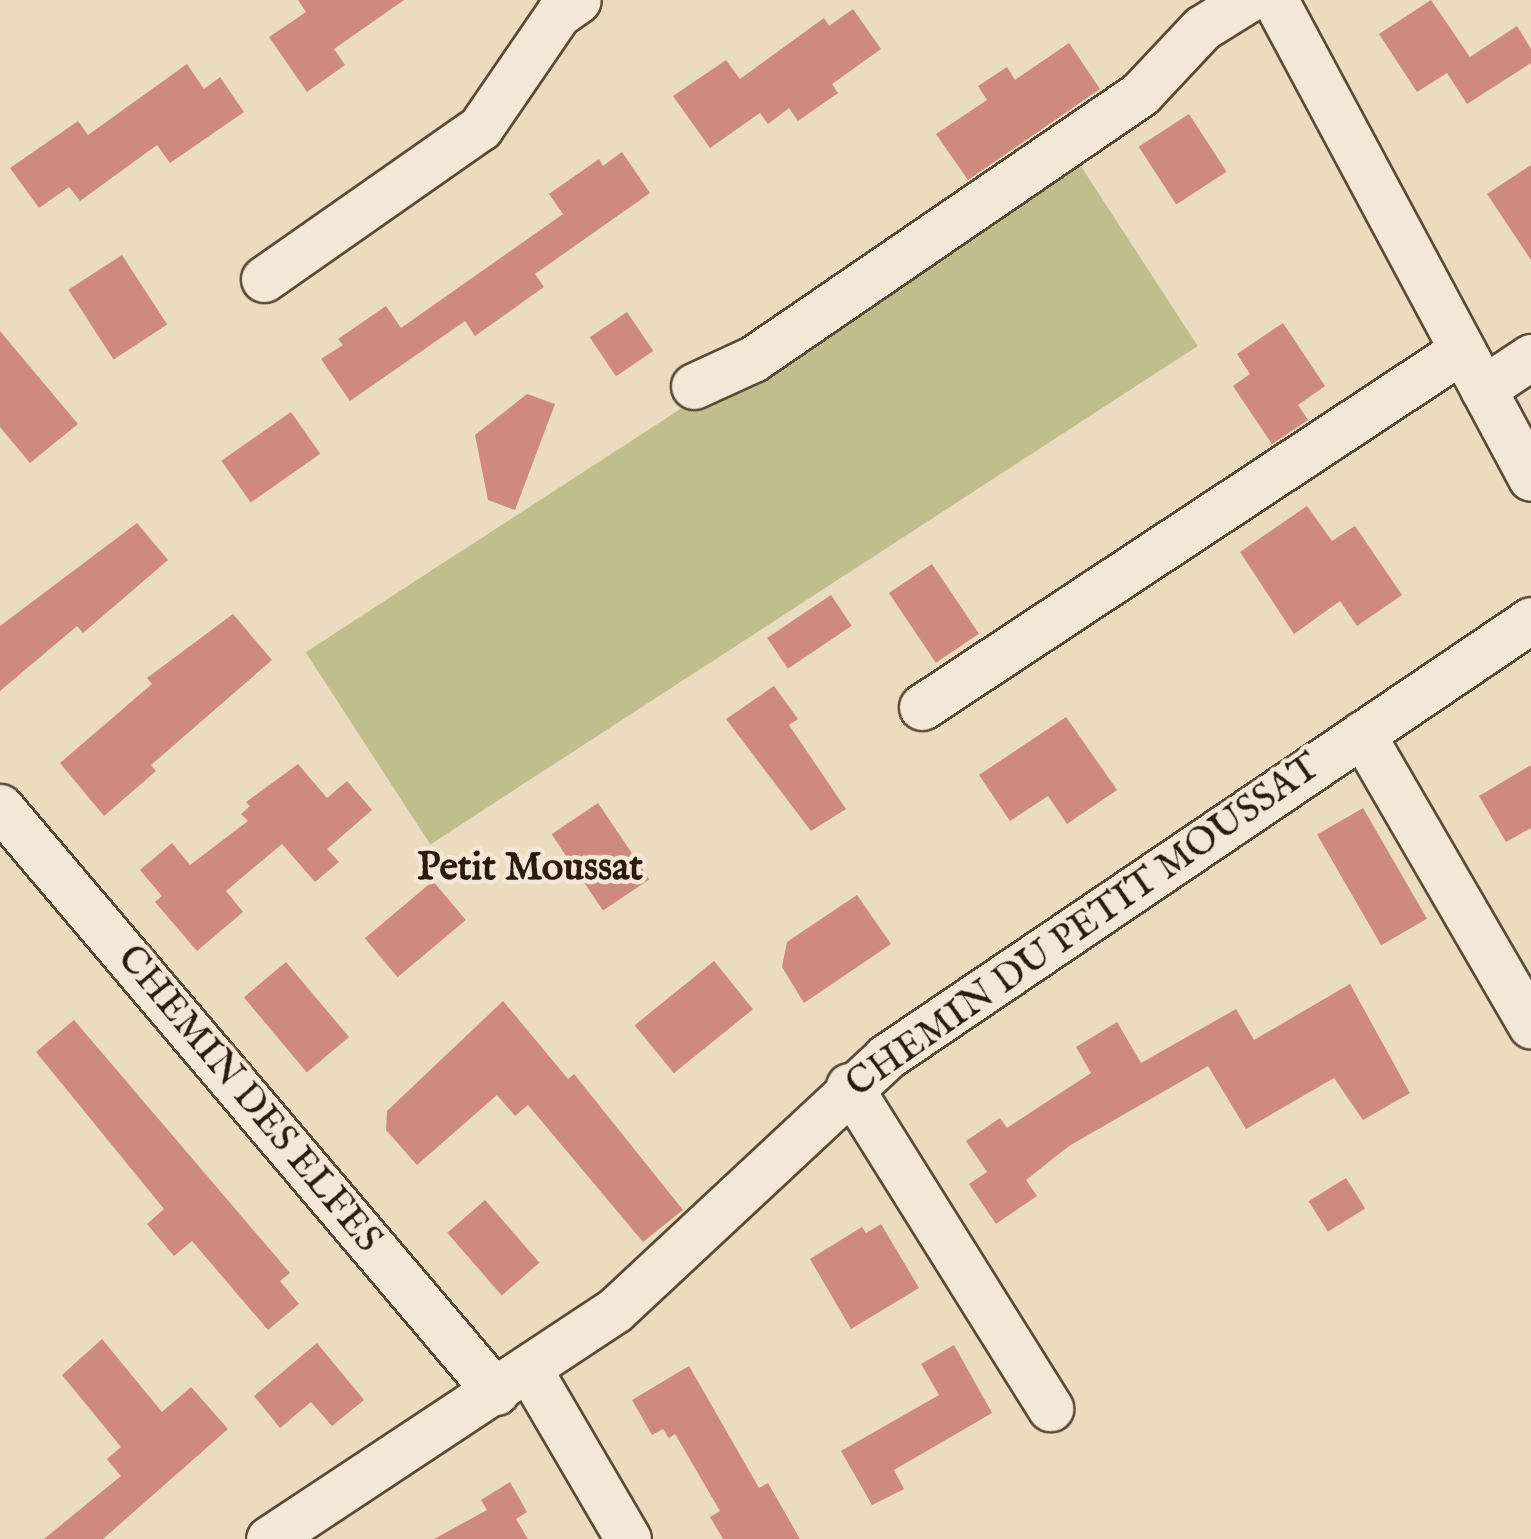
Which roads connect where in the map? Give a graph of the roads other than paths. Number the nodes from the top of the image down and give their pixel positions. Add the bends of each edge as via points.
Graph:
1 (578, 0) edge
2 (1247, 0) edge
3 (1275, 0) edge
4 (264, 279) dead end
5 (1462, 350) junction
6 (1531, 357) edge
7 (694, 386) dead end
8 (1483, 390) junction
9 (1531, 478) edge
10 (1531, 620) edge
11 (922, 707) dead end
12 (1362, 734) junction
13 (0, 807) edge
14 (1531, 1026) edge
15 (850, 1086) junction
16 (513, 1382) junction
17 (1050, 1408) dead end
18 (269, 1539) edge
19 (628, 1539) edge

1 - 4 street via 558,14 480,128
2 - 7 street via 1202,28 1140,93 754,359
3 - 5 street
5 - 8 street
5 - 11 street
6 - 8 street
8 - 9 street
10 - 12 street, CHEMIN DU PETIT MOUSSAT
12 - 14 street
12 - 15 street, CHEMIN DU PETIT MOUSSAT
13 - 16 street, CHEMIN DES ELFES
15 - 16 street, CHEMIN DU PETIT MOUSSAT via 674,1261
15 - 17 street
16 - 18 street, CHEMIN DU PETIT MOUSSAT
16 - 19 street, CHEMIN DES ELFES

